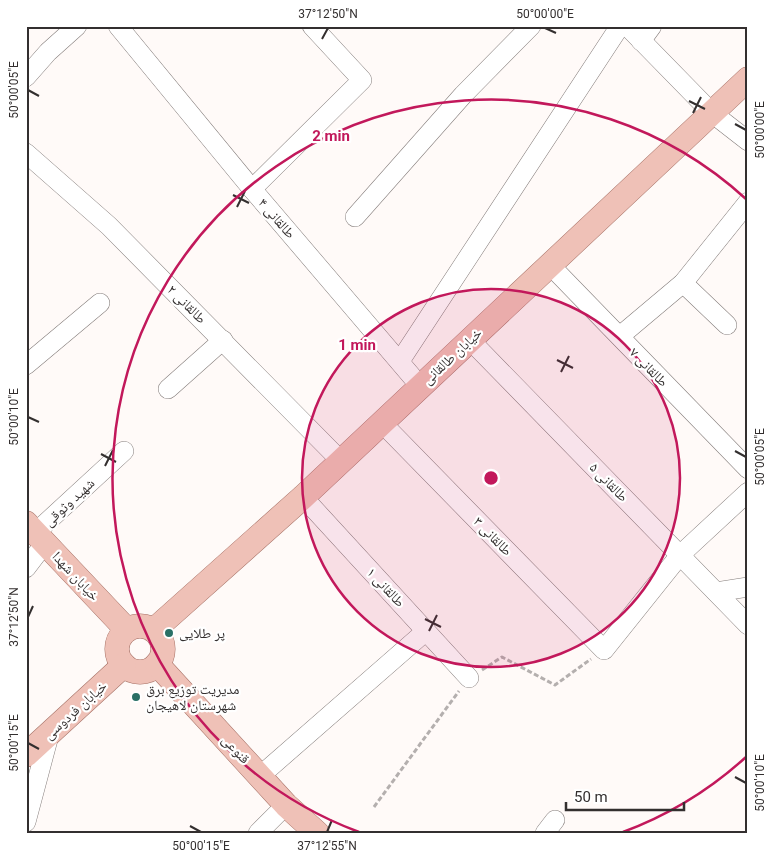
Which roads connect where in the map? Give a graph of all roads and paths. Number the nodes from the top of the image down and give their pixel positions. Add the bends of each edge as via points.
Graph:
1 (76, 26) edge
2 (118, 26) edge
3 (312, 26) edge
4 (531, 26) edge
5 (620, 26) edge
6 (627, 26) edge
7 (646, 33) edge
8 (26, 76) edge
9 (748, 79) edge
10 (712, 113) junction
11 (748, 141) edge
12 (26, 153) edge
13 (252, 189) junction
14 (748, 202) edge
15 (356, 217) dead end
16 (550, 264) junction
17 (683, 284) junction
18 (100, 303) dead end
19 (727, 326) dead end
20 (620, 336) junction
21 (223, 340) junction
22 (470, 340) junction
23 (400, 361) junction
24 (26, 365) edge
25 (420, 386) junction
26 (168, 389) dead end
27 (382, 423) junction
28 (124, 451) dead end
29 (341, 461) junction
30 (748, 469) edge
31 (748, 492) edge
32 (303, 497) junction
33 (36, 533) edge
34 (680, 555) junction
35 (26, 568) edge
36 (748, 587) edge
37 (716, 592) junction
38 (748, 625) edge
39 (127, 630) junction
40 (154, 630) junction
41 (426, 631) junction
42 (604, 650) junction
43 (157, 664) junction
44 (124, 665) junction
45 (469, 678) junction
46 (50, 732) junction
47 (26, 755) edge
48 (260, 776) junction
49 (286, 805) junction
50 (374, 807) dead end
51 (26, 822) edge
52 (258, 833) edge
53 (317, 833) edge

1 - 8 street
2 - 13 street, طالقانی ۴
3 - 13 street via 362,80
4 - 15 street via 463,95
5 - 23 street
6 - 7 street
7 - 10 street
9 - 10 main road, خیابان طالقانی
10 - 11 street
10 - 16 main road, خیابان طالقانی
12 - 21 street, طالقانی ۲ via 109,226
13 - 23 street, طالقانی ۴
14 - 17 street
16 - 20 street, طالقانی ۷
16 - 22 main road, خیابان طالقانی
17 - 19 street
17 - 20 street
18 - 24 street
20 - 30 street, طالقانی ۷
21 - 26 street
21 - 29 street, طالقانی ۲
22 - 25 main road, خیابان طالقانی
22 - 34 street, طالقانی ۵
23 - 25 street, طالقانی ۴
25 - 27 main road, خیابان طالقانی
27 - 29 main road, خیابان طالقانی
27 - 42 street, طالقانی ۳
28 - 33 street, شهید وثوقی
29 - 32 main road, خیابان طالقانی
31 - 34 street
32 - 40 main road, خیابان طالقانی
32 - 41 street, طالقانی ۱
33 - 35 street, شهید وثوقی
33 - 39 main road, خیابان شهدا
34 - 37 street, طالقانی ۵
34 - 42 street
36 - 37 street
37 - 38 street, طالقانی ۵
39 - 40 main road via 140,626
39 - 44 main road via 121,636 117,651
40 - 43 main road via 163,648
41 - 45 street, طالقانی ۱
41 - 48 street
42 - 45 path via 555,685 502,657
43 - 44 main road via 143,672
43 - 48 main road, قنوعی
44 - 46 main road, خیابان فردوسی
45 - 50 path
46 - 47 main road, خیابان فردوسی
46 - 51 street
48 - 49 main road, قنوعی
49 - 52 street
49 - 53 main road, قنوعی

